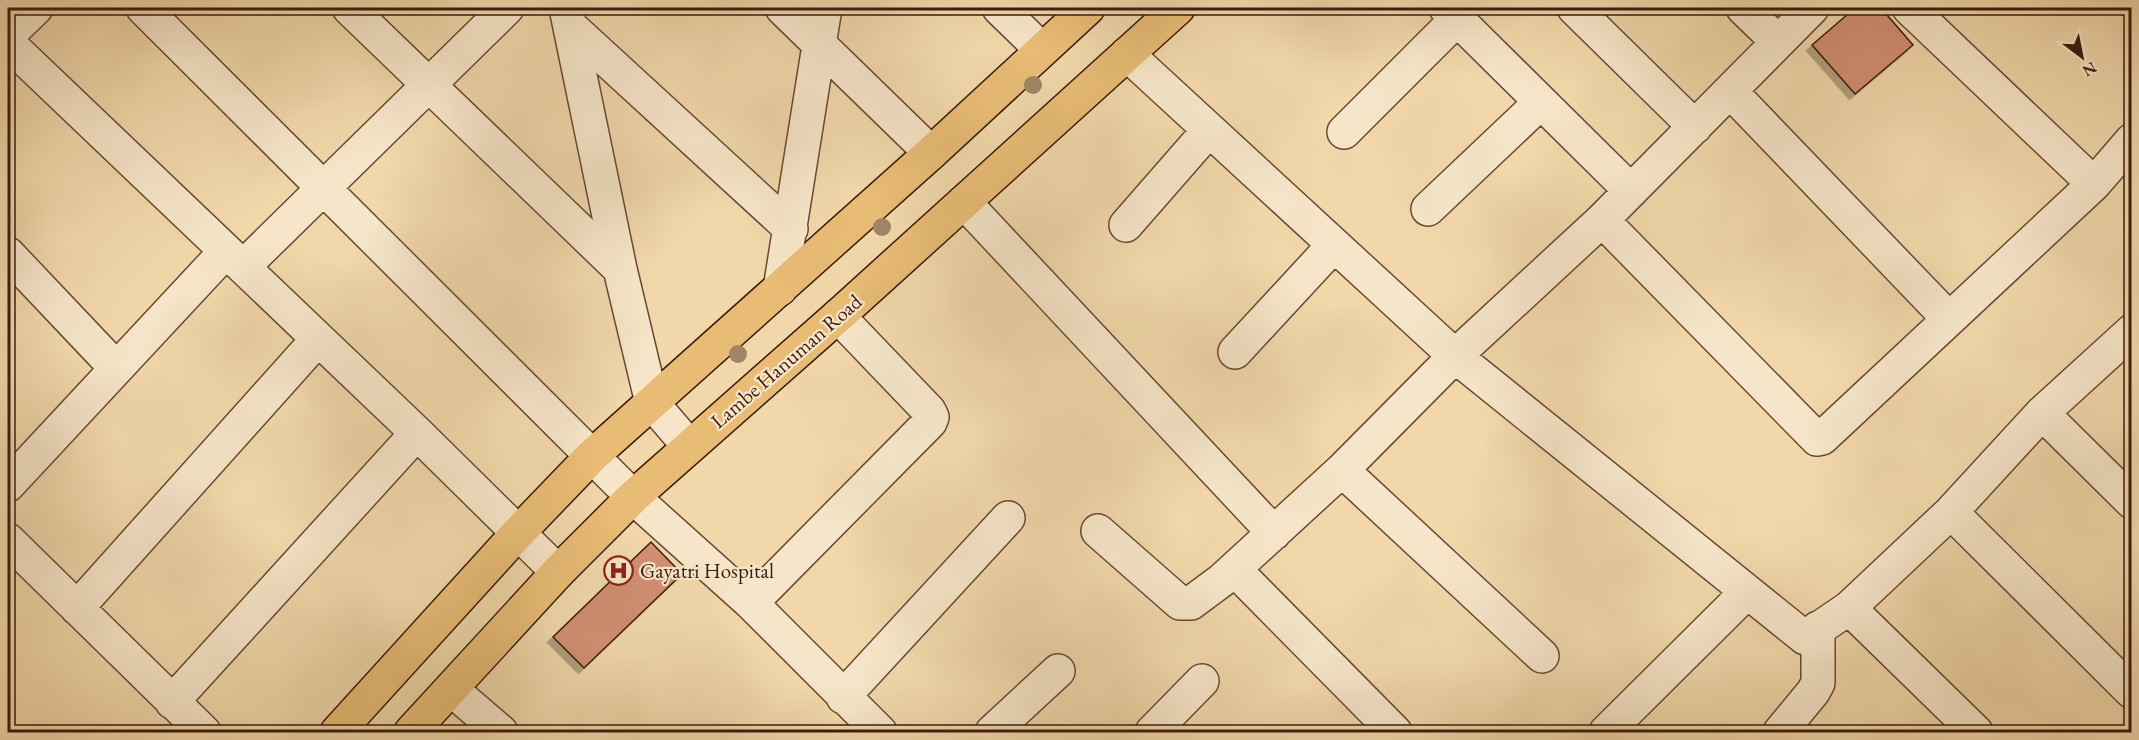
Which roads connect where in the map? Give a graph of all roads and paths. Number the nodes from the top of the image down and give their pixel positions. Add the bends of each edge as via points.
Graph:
1 (36, 8) edge
2 (143, 8) edge
3 (349, 8) edge
4 (507, 8) edge
5 (782, 8) edge
6 (825, 8) edge
7 (999, 8) edge
8 (1088, 8) edge
9 (1178, 8) edge
10 (1743, 8) edge
11 (1812, 8) edge
12 (1909, 8) edge
13 (1583, 10) edge
14 (1452, 13) edge
15 (569, 18) edge
16 (8, 35) edge
17 (1778, 42) junction
18 (8, 43) edge
19 (819, 43) junction
20 (1042, 50) junction
21 (1127, 54) junction
22 (429, 85) junction
23 (1730, 91) junction
24 (1542, 102) junction
25 (1695, 127) junction
26 (1209, 130) junction
27 (1344, 132) dead end
28 (2132, 140) edge
29 (932, 153) junction
30 (2094, 184) junction
31 (324, 188) junction
32 (1631, 191) junction
33 (964, 202) junction
34 (1428, 209) dead end
35 (1602, 220) junction
36 (1126, 225) dead end
37 (791, 230) junction
38 (1334, 245) junction
39 (8, 254) edge
40 (235, 259) junction
41 (620, 269) junction
42 (780, 289) junction
43 (838, 316) junction
44 (1949, 319) junction
45 (2132, 331) edge
46 (318, 339) junction
47 (1235, 352) dead end
48 (1455, 356) junction
49 (116, 368) junction
50 (652, 403) junction
51 (2042, 413) junction
52 (417, 433) junction
53 (689, 446) junction
54 (592, 456) junction
55 (1342, 470) junction
56 (8, 485) edge
57 (633, 497) junction
58 (2132, 502) edge
59 (1951, 512) junction
60 (1008, 518) dead end
61 (1098, 531) dead end
62 (1274, 533) junction
63 (517, 534) junction
64 (8, 540) edge
65 (1234, 569) junction
66 (558, 572) junction
67 (1747, 592) junction
68 (751, 603) junction
69 (77, 608) junction
70 (1849, 608) junction
71 (1818, 628) junction
72 (1542, 656) dead end
73 (1058, 670) dead end
74 (1202, 681) dead end
75 (451, 689) junction
76 (2131, 691) edge
77 (843, 697) junction
78 (172, 702) junction
79 (204, 732) edge
80 (338, 732) edge
81 (411, 732) edge
82 (501, 732) edge
83 (880, 732) edge
84 (992, 732) edge
85 (1152, 732) edge
86 (1395, 732) edge
87 (1606, 732) edge
88 (1780, 732) edge
89 (1976, 732) edge

1 - 16 street
2 - 31 street
3 - 22 street
4 - 22 street
5 - 19 street
6 - 19 street
7 - 20 street
8 - 20 main road
9 - 21 main road, Lambe Hanuman Road
10 - 17 street
11 - 17 street
12 - 30 street
13 - 25 street
14 - 24 street
14 - 27 street
15 - 37 street
15 - 41 street
17 - 23 street
18 - 40 street
19 - 29 street
19 - 37 street
20 - 29 main road
21 - 26 street
21 - 33 main road, Lambe Hanuman Road
22 - 31 street
22 - 41 street
23 - 25 street
23 - 44 street
24 - 32 street
24 - 34 street
25 - 32 street
26 - 36 street
26 - 38 street
28 - 30 street
29 - 42 main road
30 - 44 street
31 - 40 street
31 - 54 street
32 - 35 street
33 - 43 main road, Lambe Hanuman Road
33 - 62 street
35 - 44 street via 1817,439 1825,436
35 - 48 street
37 - 42 street
38 - 47 street
38 - 48 street
39 - 49 street
40 - 46 street
40 - 49 street
41 - 50 street
42 - 50 main road
43 - 53 main road, Lambe Hanuman Road
43 - 68 street via 932,417
45 - 51 street
46 - 52 street
46 - 69 street
48 - 55 street
48 - 67 street
49 - 56 street
50 - 53 street
50 - 54 main road
51 - 58 street
51 - 59 street
52 - 63 street
52 - 78 street
53 - 57 main road, Lambe Hanuman Road
54 - 57 street
54 - 63 main road
55 - 62 street
55 - 72 street
57 - 66 main road, Lambe Hanuman Road
57 - 68 street
59 - 70 street
59 - 76 street
60 - 77 street
61 - 65 street via 1180,603 1191,603
62 - 65 street
63 - 66 street
63 - 80 main road
64 - 69 street
65 - 86 street
66 - 75 main road, Lambe Hanuman Road
67 - 71 street via 1804,638
67 - 87 street
68 - 77 street
69 - 78 street
70 - 71 street
70 - 89 street
71 - 88 street via 1818,684
73 - 84 street
74 - 85 street
75 - 81 main road, Lambe Hanuman Road
75 - 82 street
77 - 83 street
78 - 79 street

